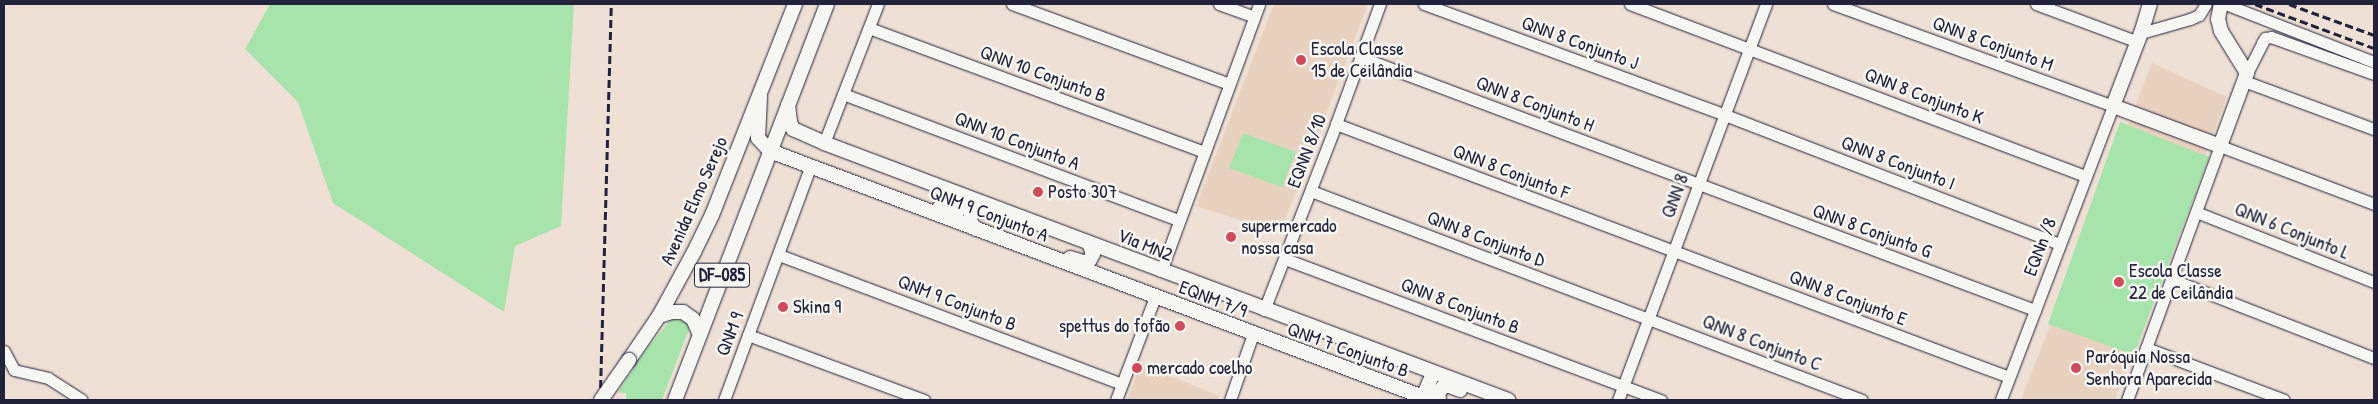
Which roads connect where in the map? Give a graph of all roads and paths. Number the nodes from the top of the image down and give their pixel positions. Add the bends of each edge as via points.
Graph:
1 (795, 4) edge
2 (827, 4) edge
3 (878, 4) edge
4 (1012, 4) edge
5 (1219, 4) edge
6 (1259, 4) edge
7 (1380, 4) edge
8 (1424, 4) edge
9 (1630, 4) edge
10 (1766, 4) edge
11 (1833, 4) edge
12 (2036, 4) edge
13 (2150, 4) edge
14 (2206, 4) edge
15 (2227, 5) edge
16 (1254, 17) junction
17 (869, 28) junction
18 (2140, 37) junction
19 (1749, 49) junction
20 (1360, 57) junction
21 (2374, 62) edge
22 (2374, 74) edge
23 (2246, 77) junction
24 (1229, 84) junction
25 (843, 94) junction
26 (760, 97) junction
27 (788, 105) junction
28 (2113, 106) junction
29 (1725, 116) junction
30 (1336, 124) junction
31 (2374, 129) edge
32 (824, 143) junction
33 (2220, 146) junction
34 (770, 151) junction
35 (1205, 152) junction
36 (810, 167) junction
37 (2086, 176) junction
38 (857, 184) junction
39 (1698, 184) junction
40 (1311, 191) junction
41 (956, 193) junction
42 (2374, 204) edge
43 (2196, 212) junction
44 (1179, 220) junction
45 (976, 229) junction
46 (1068, 235) junction
47 (1089, 243) junction
48 (2060, 244) junction
49 (1674, 252) junction
50 (779, 255) junction
51 (1048, 256) junction
52 (1284, 259) junction
53 (1161, 271) junction
54 (2171, 279) junction
55 (2374, 282) edge
56 (1155, 297) junction
57 (1264, 310) junction
58 (2035, 310) junction
59 (658, 316) junction
60 (1648, 319) junction
61 (1253, 334) junction
62 (700, 335) junction
63 (748, 335) junction
64 (2146, 348) junction
65 (4, 351) edge
66 (2374, 358) edge
67 (1433, 373) junction
68 (2009, 377) junction
69 (1122, 384) junction
70 (1624, 386) junction
71 (1427, 399) edge
72 (82, 400) edge
73 (601, 400) edge
74 (675, 400) edge
75 (724, 400) edge
76 (924, 400) edge
77 (1116, 400) edge
78 (1230, 400) edge
79 (1439, 400) edge
80 (1489, 400) edge
81 (1508, 400) edge
82 (1618, 400) edge
83 (1661, 400) edge
84 (1862, 400) edge
85 (2001, 400) edge
86 (2127, 400) edge
87 (2284, 400) edge

1 - 26 main road, Avenida Elmo Serejo / DF-085
2 - 27 main road, DF-085
3 - 17 street
4 - 24 street
5 - 16 street
6 - 16 street
7 - 20 street, EQNN 8/10
8 - 29 street, QNN 8 Conjunto J
9 - 19 street, QNN 8 Conjunto K
10 - 19 street, QNN 8
11 - 28 street, QNN 8 Conjunto M
12 - 18 street
13 - 18 main road
14 - 18 street via 2199,15
15 - 21 street
15 - 23 main road via 2218,19 2221,31
16 - 24 street
17 - 25 street
17 - 35 street, QNN 10 Conjunto B
18 - 28 main road
19 - 29 street, QNN 8
19 - 37 street, QNN 8 Conjunto K
20 - 30 street, EQNN 8/10
20 - 39 street, QNN 8 Conjunto H
22 - 23 street via 2271,37 2265,38
23 - 31 street
23 - 33 main road
24 - 35 street
25 - 32 street
25 - 44 street, QNN 10 Conjunto A
26 - 34 main road via 758,138
26 - 59 main road, Avenida Elmo Serejo / DF-085 via 709,222
27 - 32 main road, Via MN2 via 794,129
27 - 34 main road, DF-085
28 - 33 main road
28 - 37 street, EQNn /8
29 - 39 street, QNN 8
29 - 48 street, QNN 8 Conjunto I
30 - 40 street, EQNN 8/10
30 - 49 street, QNN 8 Conjunto F
32 - 41 main road, Via MN2
33 - 42 street
33 - 43 street
34 - 36 main road, QNM 9 Conjunto A
34 - 62 main road, DF-085
35 - 44 street
36 - 38 main road, QNM 9 Conjunto A
36 - 50 street, QNM 9
37 - 48 street, EQNn /8
38 - 41 main road via 898,193 951,213 958,212 960,208 961,201
38 - 45 main road, QNM 9 Conjunto A
39 - 49 street, QNN 8
39 - 58 street, QNN 8 Conjunto G
40 - 52 street, EQNN 8/10
40 - 60 street, QNN 8 Conjunto D
41 - 46 main road, Via MN2
43 - 54 street
43 - 55 street, QNN 6 Conjunto L
44 - 53 street
45 - 46 main road via 970,222 970,215 978,209 1034,230
45 - 51 main road, QNM 9 Conjunto A
46 - 47 main road, Via MN2
47 - 51 main road via 1093,254 1086,263 1060,255
47 - 53 main road, Via MN2
48 - 58 street, EQNn /8
49 - 60 street, QNN 8
49 - 68 street, QNN 8 Conjunto E
50 - 63 street, QNM 9
50 - 69 street, QNM 9 Conjunto B
51 - 56 main road, QNM 9 Conjunto A
52 - 57 street, EQNN 8/10
52 - 70 street, QNN 8 Conjunto B
53 - 57 main road, Via MN2
54 - 64 street
54 - 66 street
56 - 61 main road, EQNM 7/9
56 - 69 street, EQNM 7/9
57 - 67 main road, Via MN2
58 - 68 street, EQNn /8
59 - 62 main road via 683,312 693,319
59 - 73 main road, Avenida Elmo Serejo / DF-085, bridge
60 - 70 street, QNN 8
60 - 84 street, QNN 8 Conjunto C
61 - 71 main road, QNM 7 Conjunto B
61 - 78 street, EQNM 7/9
62 - 74 main road, DF-085
63 - 75 street, QNM 9
63 - 76 street
64 - 86 street
64 - 87 street
65 - 72 street via 14,370 48,378
67 - 71 main road
67 - 81 main road, Via MN2
68 - 85 street, EQNn /8
69 - 77 street, EQNM 7/9
70 - 82 street, QNN 8
70 - 83 street, QNN 8 Conjunto B
79 - 80 main road via 1438,393 1447,385

